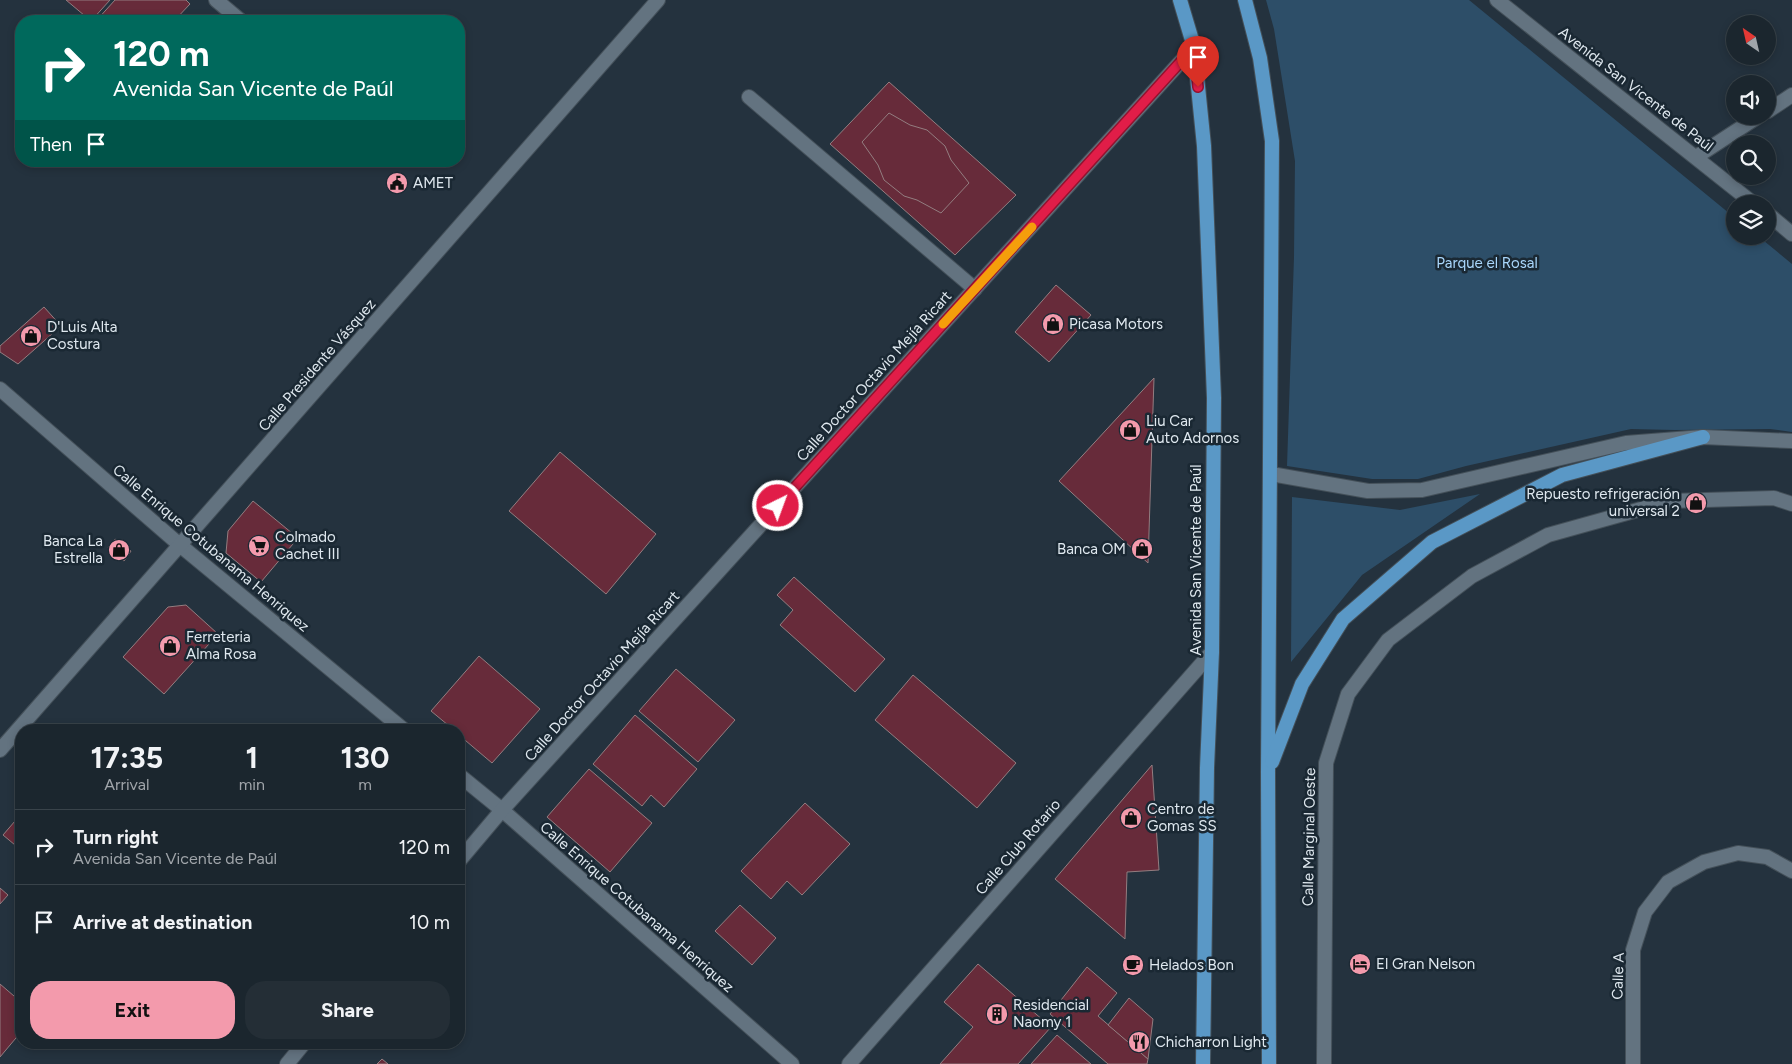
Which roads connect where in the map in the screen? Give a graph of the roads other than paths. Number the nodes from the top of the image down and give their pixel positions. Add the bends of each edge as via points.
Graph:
1 (216, 0) edge
2 (658, 0) edge
3 (1180, 0) edge
4 (1245, 0) edge
5 (1497, 0) edge
6 (234, 15) edge
7 (1194, 47) junction
8 (1792, 95) edge
9 (748, 97) dead end
10 (1776, 106) edge
11 (1745, 125) edge
12 (1696, 157) junction
13 (1743, 195) edge
14 (1776, 221) edge
15 (1792, 234) edge
16 (976, 288) junction
17 (0, 389) edge
18 (1703, 437) junction
19 (1792, 441) edge
20 (1271, 474) junction
21 (1792, 504) edge
22 (180, 546) junction
23 (1212, 652) junction
24 (23, 724) edge
25 (397, 724) edge
26 (15, 733) edge
27 (0, 750) edge
28 (1268, 772) junction
29 (465, 780) edge
30 (502, 810) junction
31 (465, 854) edge
32 (1792, 871) edge
33 (299, 1049) edge
34 (287, 1064) edge
35 (792, 1064) edge
36 (849, 1064) edge
37 (1203, 1064) edge
38 (1269, 1064) edge
39 (1324, 1064) edge
40 (1633, 1064) edge

1 - 6 street
2 - 22 street, Calle Presidente Vásquez
3 - 7 main road, Avenida San Vicente de Paúl
4 - 20 main road via 1260,58 1272,141
5 - 12 street, Avenida San Vicente de Paúl
7 - 16 street, Calle Doctor Octavio Mejía Ricart
7 - 23 main road, Avenida San Vicente de Paúl via 1204,146 1214,398
8 - 10 street
9 - 16 street
11 - 12 street
12 - 13 street, Avenida San Vicente de Paúl
14 - 15 street
16 - 30 street, Calle Doctor Octavio Mejía Ricart
17 - 22 street, Calle Enrique Cotubanama Henriquez
18 - 19 street
18 - 20 street via 1626,443 1422,490 1368,491
18 - 28 main road via 1562,475 1432,542 1343,619 1302,684
20 - 28 main road
21 - 39 street, Calle Marginal Oeste via 1774,498 1670,501 1548,535 1472,576 1388,640 1348,694 1326,764
22 - 24 street, Calle Presidente Vásquez
22 - 25 street, Calle Enrique Cotubanama Henriquez
23 - 36 street, Calle Club Rotario
23 - 37 main road, Avenida San Vicente de Paúl
26 - 27 street, Calle Presidente Vásquez
28 - 38 main road
29 - 30 street, Calle Enrique Cotubanama Henriquez
30 - 31 street, Calle Doctor Octavio Mejía Ricart
30 - 35 street, Calle Enrique Cotubanama Henriquez
32 - 40 street, Calle A via 1767,857 1738,853 1704,862 1668,882 1645,912 1633,950
33 - 34 street

